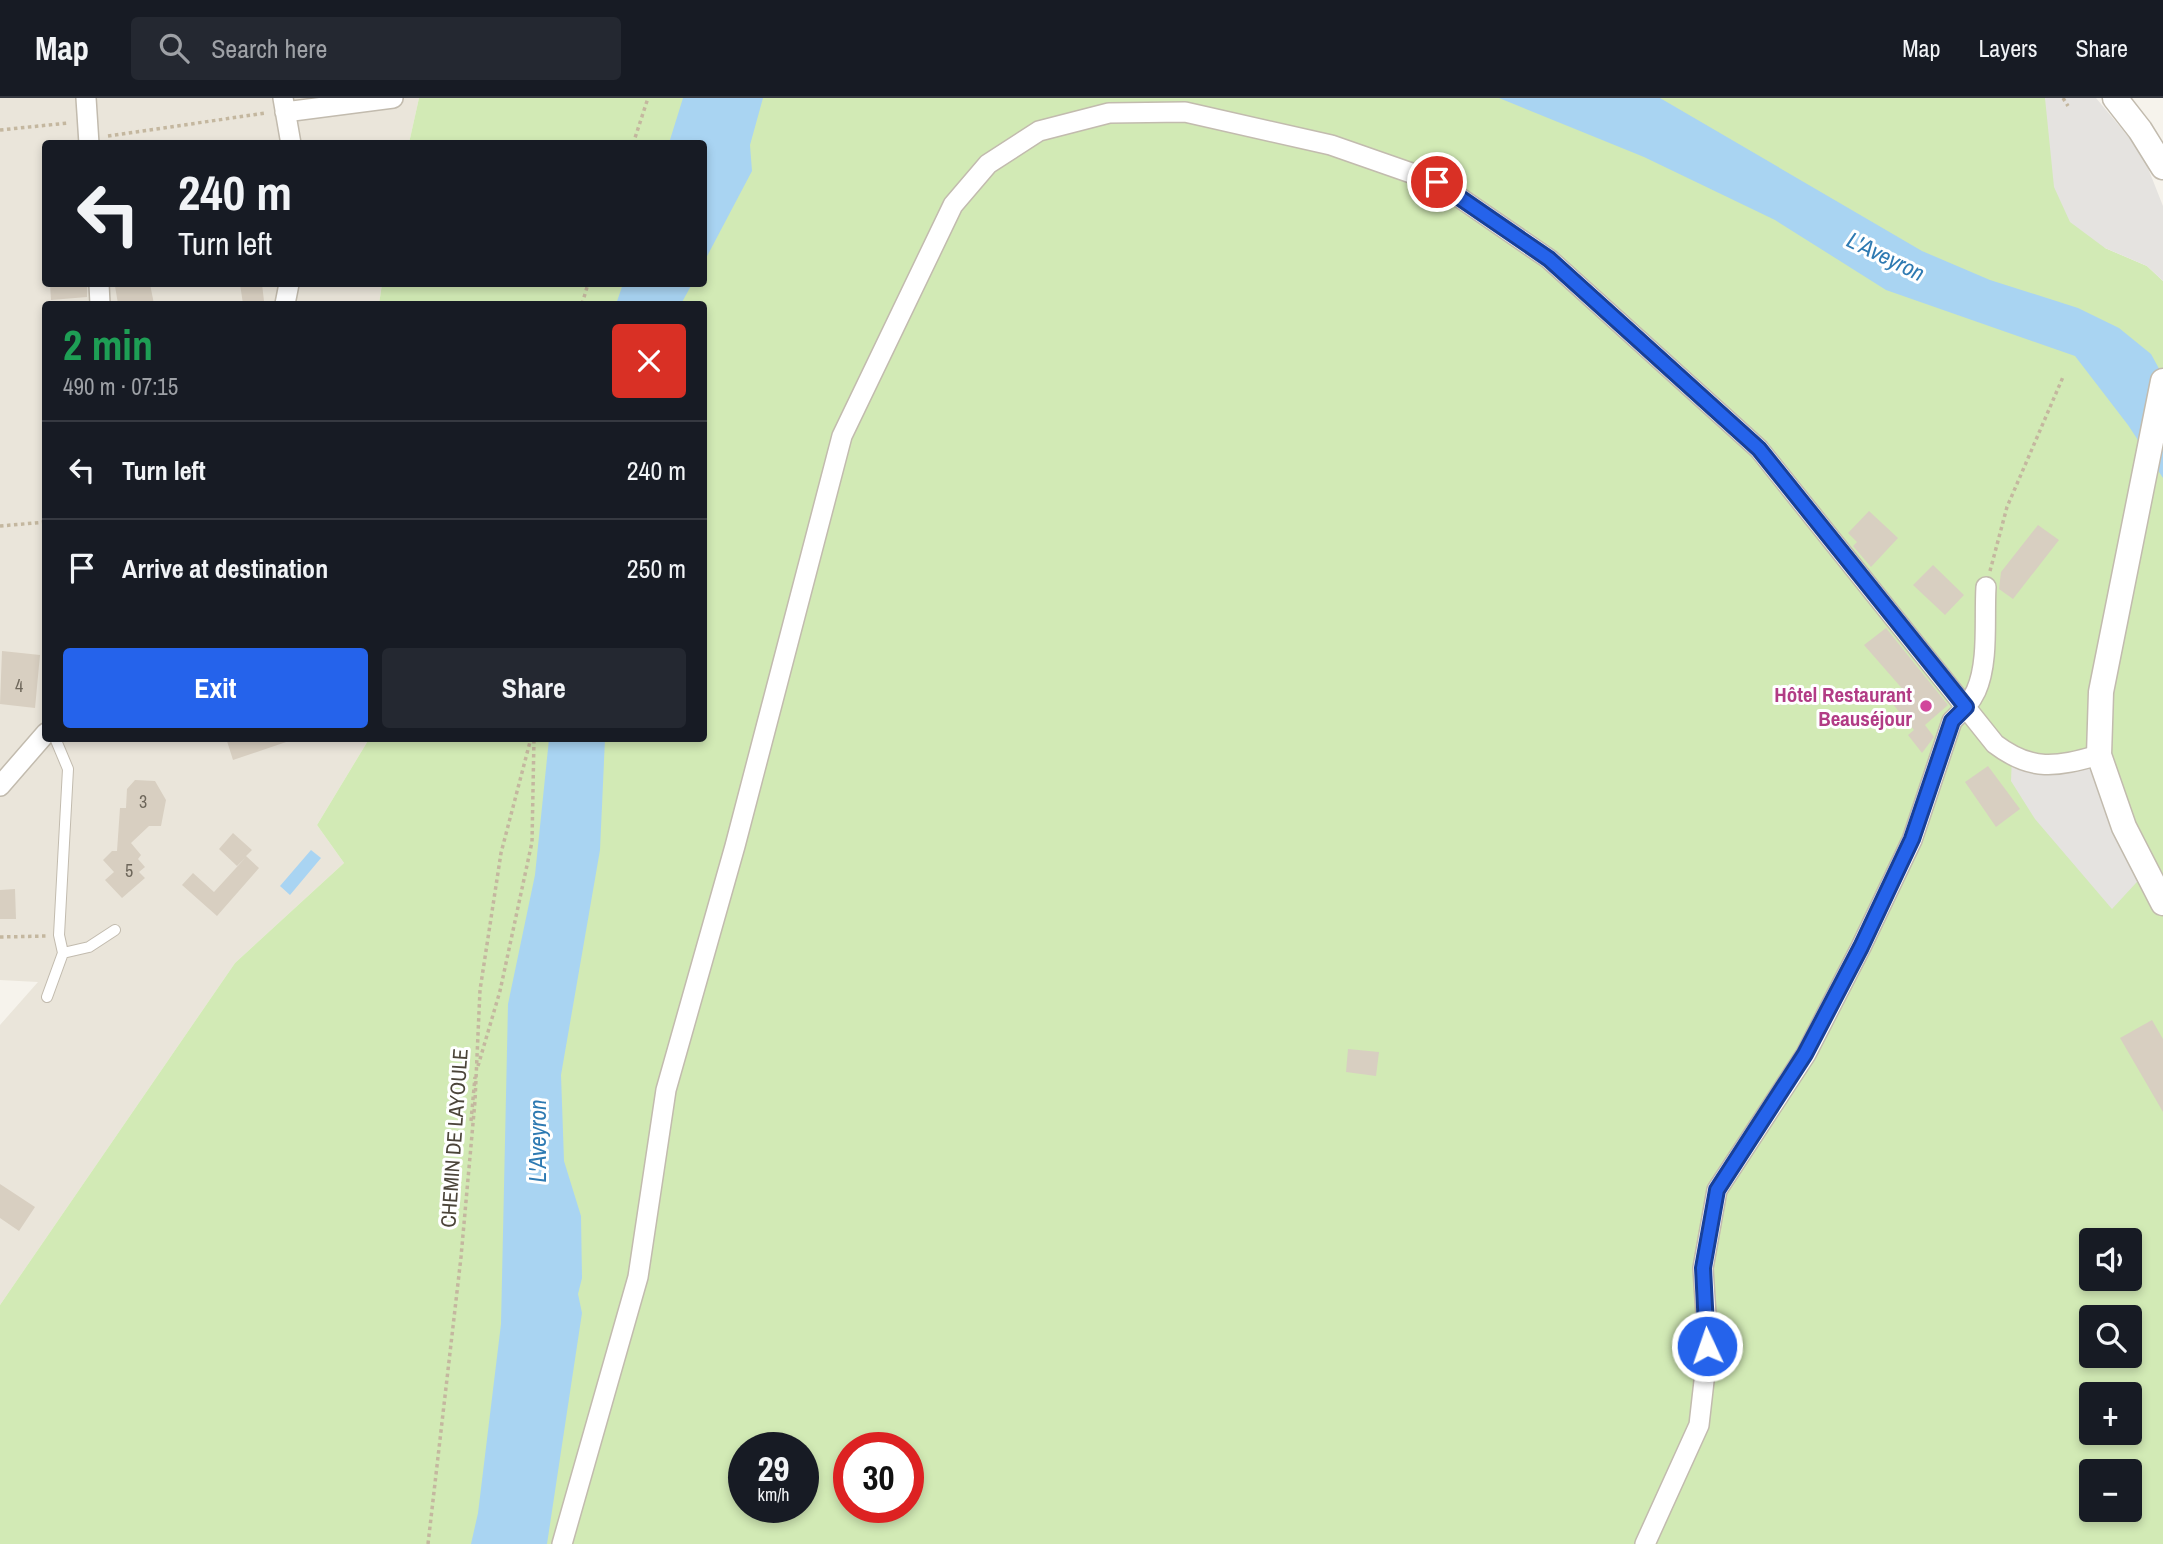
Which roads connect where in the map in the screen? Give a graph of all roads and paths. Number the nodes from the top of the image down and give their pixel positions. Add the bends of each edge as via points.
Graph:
1 (86, 98) edge
2 (393, 98) edge
3 (648, 98) edge
4 (2063, 98) edge
5 (2115, 98) edge
6 (284, 105) edge
7 (2068, 106) dead end
8 (0, 130) edge
9 (88, 136) edge
10 (289, 140) edge
11 (634, 140) edge
12 (2163, 167) edge
13 (2063, 377) dead end
14 (2163, 381) edge
15 (42, 523) edge
16 (0, 526) edge
17 (1986, 587) joint
18 (1966, 707) junction
19 (42, 738) edge
20 (57, 742) edge
21 (532, 742) edge
22 (533, 742) edge
23 (2099, 755) junction
24 (0, 786) edge
25 (2163, 903) edge
26 (115, 930) dead end
27 (63, 953) junction
28 (47, 997) dead end
29 (471, 1152) junction
30 (428, 1544) edge
31 (562, 1544) edge
32 (1645, 1544) edge

1 - 9 street
2 - 6 street
3 - 11 path
4 - 7 path
5 - 12 street
6 - 9 path
6 - 10 street
8 - 9 path via 67,123
13 - 17 path via 2007,507
14 - 23 street via 2101,692
15 - 16 path
17 - 18 street via 1981,669 1977,690
18 - 23 street via 1995,744 2012,757 2054,766
18 - 31 street via 1759,449 1549,259 1437,182 1331,145 1185,111 1109,113 1039,131 988,164 953,205 842,436 666,1090 638,1277
18 - 32 street via 1952,721 1912,839 1855,959 1805,1054 1717,1190 1703,1268 1707,1346 1699,1425
19 - 24 street
20 - 27 lane via 68,769 59,935
21 - 29 path, CHEMIN DE LAYOULE via 501,853 485,953
22 - 29 path via 532,842 500,991 472,1087
23 - 25 street via 2124,827
26 - 27 lane via 89,947
27 - 28 lane
29 - 30 path, CHEMIN DE LAYOULE

